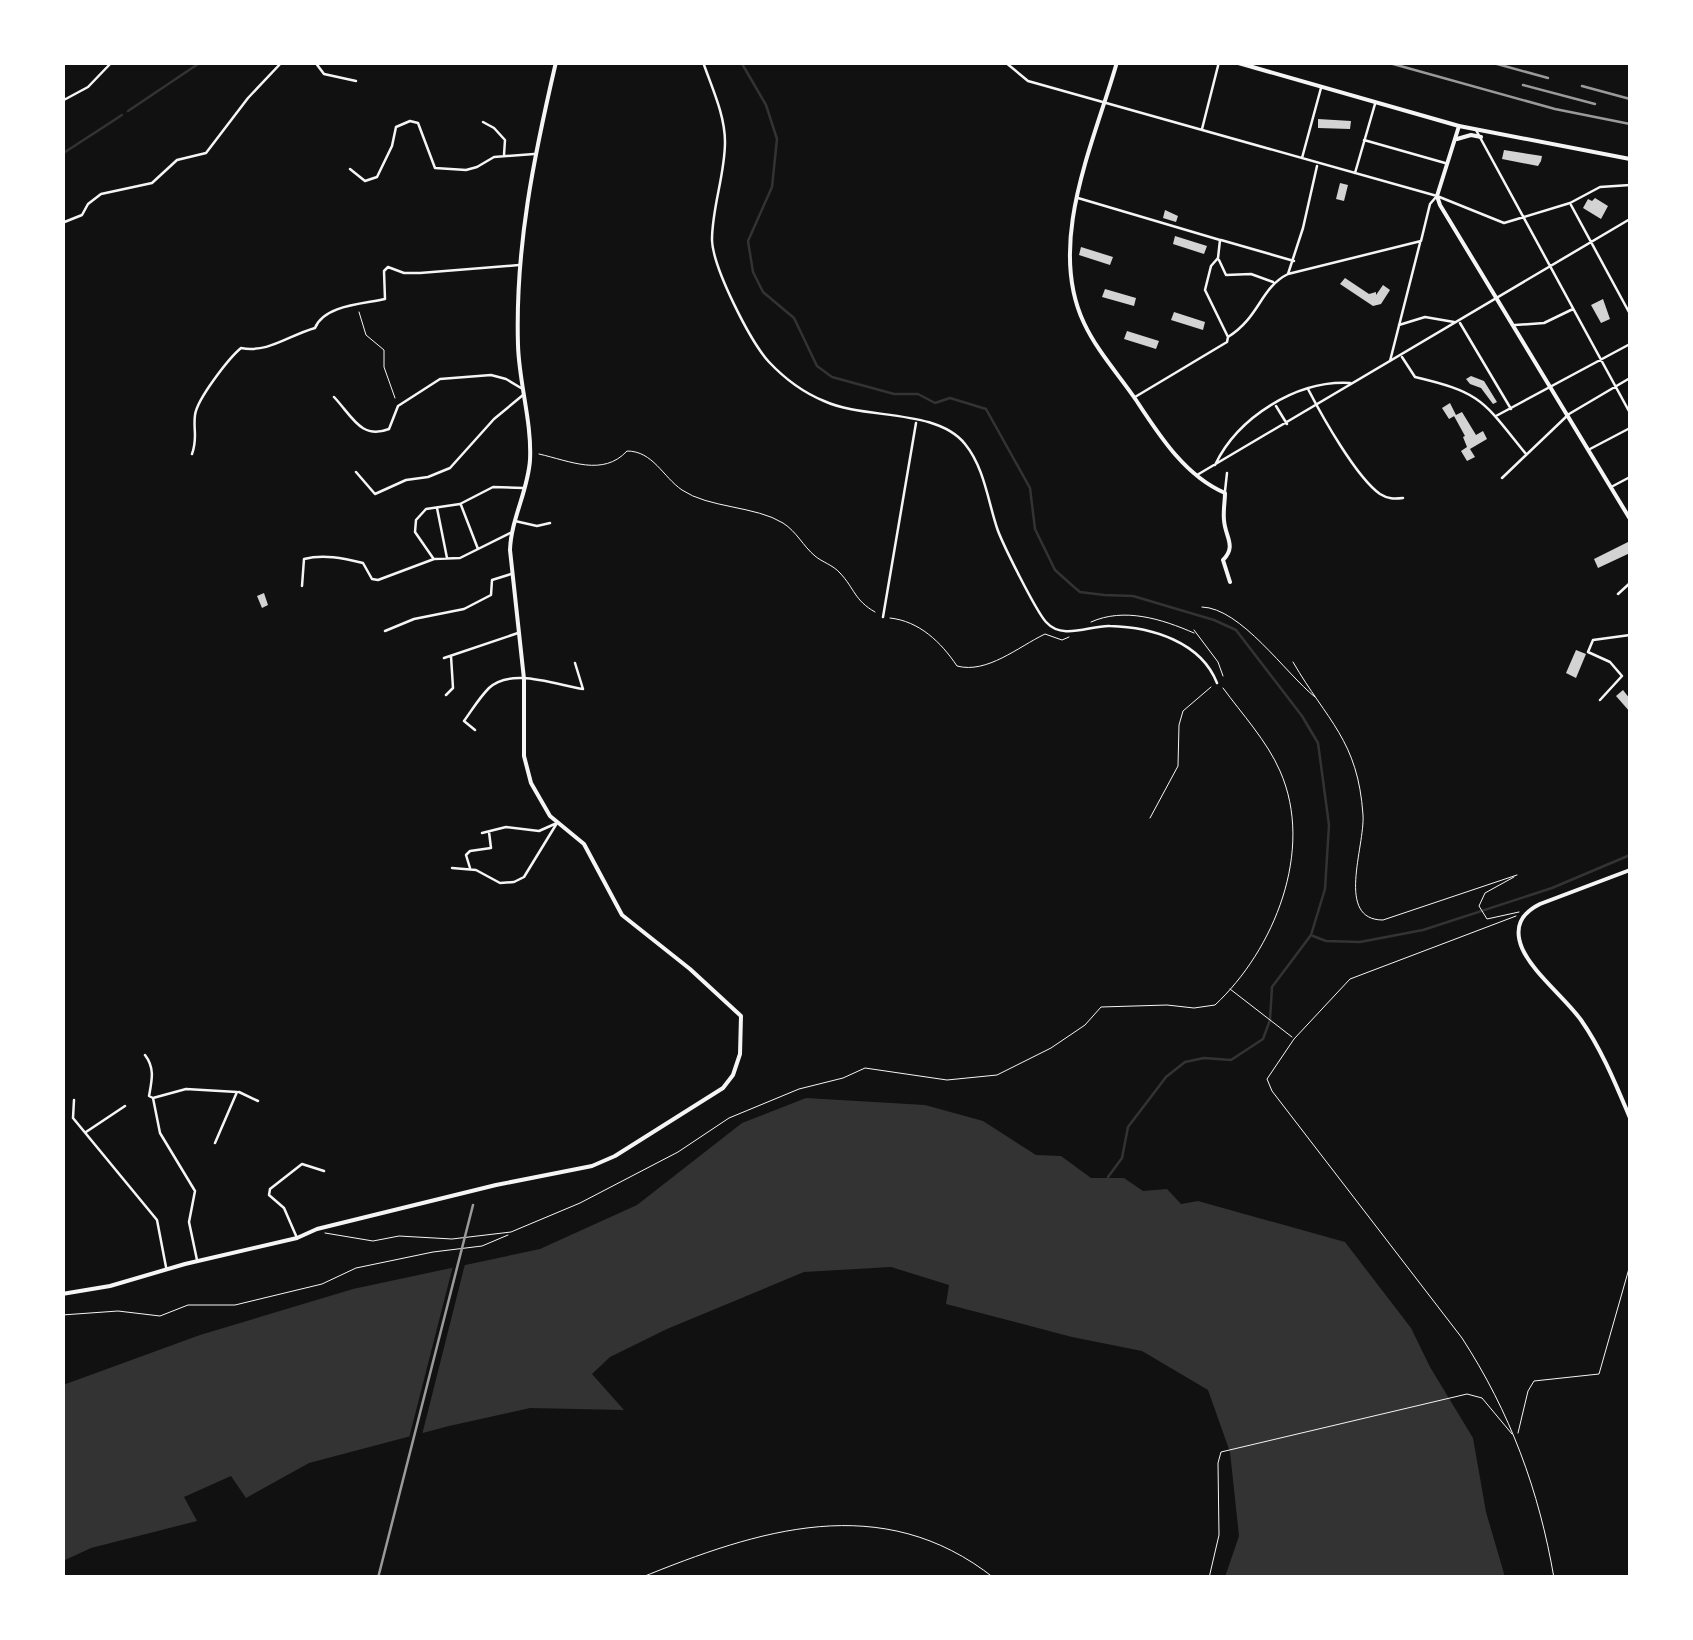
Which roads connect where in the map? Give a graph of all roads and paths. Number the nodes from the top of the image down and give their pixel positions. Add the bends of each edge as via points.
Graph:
1 (112, 62) edge
2 (282, 62) edge
3 (315, 62) edge
4 (556, 62) edge
5 (703, 62) edge
6 (1005, 62) edge
7 (1116, 62) edge
8 (1220, 62) edge
9 (1234, 62) edge
10 (356, 81) dead end
11 (1321, 86) junction
12 (62, 101) edge
13 (1375, 102) junction
14 (1105, 103) junction
15 (483, 122) dead end
16 (1458, 126) junction
17 (1475, 129) junction
18 (1201, 131) junction
19 (1480, 138) junction
20 (1364, 140) junction
21 (1453, 143) junction
22 (535, 154) junction
23 (504, 156) junction
24 (1302, 159) junction
25 (1630, 160) edge
26 (1318, 164) junction
27 (1447, 164) junction
28 (350, 169) dead end
29 (1354, 172) junction
30 (1630, 185) edge
31 (1437, 196) junction
32 (1078, 198) junction
33 (1570, 204) junction
34 (1525, 218) junction
35 (1630, 219) edge
36 (62, 223) edge
37 (1220, 240) junction
38 (1420, 241) junction
39 (1592, 243) junction
40 (1218, 258) junction
41 (1294, 260) junction
42 (518, 265) junction
43 (1551, 268) junction
44 (1288, 274) junction
45 (1274, 282) junction
46 (1498, 298) junction
47 (358, 306) junction
48 (1574, 308) junction
49 (1630, 314) edge
50 (1458, 322) junction
51 (1513, 324) junction
52 (1398, 326) junction
53 (1228, 337) junction
54 (1630, 344) edge
55 (1402, 356) junction
56 (1602, 360) junction
57 (1389, 364) junction
58 (1630, 378) edge
59 (1354, 384) junction
60 (1615, 385) junction
61 (1551, 386) junction
62 (1307, 388) junction
63 (523, 392) junction
64 (334, 397) dead end
65 (1134, 398) junction
66 (1275, 404) junction
67 (398, 406) junction
68 (1318, 406) junction
69 (1511, 409) junction
70 (1630, 413) edge
71 (1569, 414) junction
72 (1496, 416) junction
73 (916, 422) junction
74 (1287, 424) junction
75 (1630, 428) edge
76 (1590, 449) junction
77 (530, 451) junction
78 (192, 454) dead end
79 (1526, 454) junction
80 (1214, 466) junction
81 (356, 472) dead end
82 (1227, 473) dead end
83 (1196, 476) junction
84 (1630, 477) edge
85 (1502, 478) dead end
86 (1611, 487) junction
87 (523, 488) junction
88 (1225, 493) junction
89 (1403, 498) dead end
90 (460, 504) junction
91 (437, 508) junction
92 (1630, 520) edge
93 (513, 521) junction
94 (550, 523) dead end
95 (510, 534) junction
96 (478, 550) junction
97 (434, 560) junction
98 (448, 560) junction
99 (512, 574) junction
100 (1230, 582) dead end
101 (1630, 582) edge
102 (302, 586) dead end
103 (1618, 594) dead end
104 (1202, 607) dead end
105 (883, 617) junction
106 (385, 631) dead end
107 (1075, 632) junction
108 (520, 633) junction
109 (1630, 635) edge
110 (451, 656) junction
111 (444, 658) dead end
112 (1293, 662) dead end
113 (574, 663) dead end
114 (524, 679) junction
115 (1217, 682) junction
116 (446, 695) dead end
117 (1318, 697) junction
118 (1600, 700) dead end
119 (474, 730) dead end
120 (1150, 818) dead end
121 (557, 823) junction
122 (489, 831) junction
123 (482, 833) dead end
124 (452, 868) dead end
125 (471, 870) junction
126 (1630, 870) edge
127 (1528, 910) junction
128 (1230, 988) junction
129 (1294, 1039) junction
130 (145, 1056) dead end
131 (237, 1092) junction
132 (153, 1098) junction
133 (74, 1100) dead end
134 (258, 1101) dead end
135 (125, 1106) dead end
136 (1630, 1117) edge
137 (85, 1133) junction
138 (215, 1143) dead end
139 (324, 1171) dead end
140 (317, 1229) junction
141 (511, 1232) junction
142 (297, 1238) junction
143 (197, 1262) junction
144 (1630, 1265) edge
145 (167, 1269) junction
146 (62, 1294) edge
147 (62, 1315) edge
148 (1515, 1435) junction
149 (640, 1578) edge
150 (994, 1578) edge
151 (1209, 1578) edge
152 (1554, 1578) edge

1 - 12 street
2 - 36 street via 206,153 177,160 152,183 101,194 82,215
3 - 10 street via 324,74
4 - 22 street
5 - 73 street via 725,146 712,244 724,283 766,359 800,390 832,405
6 - 14 street via 1028,81
7 - 14 street
8 - 18 street
9 - 11 street
11 - 13 street
11 - 24 street
13 - 16 street
13 - 20 street
14 - 18 street
14 - 32 street
15 - 23 street via 505,140
16 - 17 street
16 - 21 street
17 - 19 street
17 - 25 street
18 - 24 street
19 - 21 street
19 - 34 street
20 - 27 street
20 - 29 street
21 - 27 street
22 - 23 street
22 - 42 street
23 - 28 street via 478,168 435,168 426,138 410,121 396,127 376,177 364,182
24 - 26 street
26 - 29 street
26 - 41 street
27 - 31 street
29 - 31 street
30 - 33 street via 1600,188
31 - 34 street via 1504,222
31 - 38 street
31 - 46 street
32 - 37 street
32 - 65 street via 1068,257 1075,301 1091,337
33 - 34 street
33 - 39 street
34 - 43 street
35 - 39 street
37 - 40 street
37 - 41 street
38 - 44 street
38 - 52 street
39 - 43 street
39 - 49 street
40 - 45 street via 1226,276 1251,274
40 - 53 street via 1205,290
41 - 44 street
42 - 47 street via 420,273 388,267 385,299
42 - 63 street
43 - 46 street
43 - 48 street
44 - 45 street
45 - 53 street via 1247,325
46 - 50 street
46 - 51 street
47 - 67 path via 366,335 384,350
47 - 78 street via 327,313 315,328 264,350 237,350 198,406
48 - 51 street via 1544,323
48 - 56 street
50 - 52 street via 1425,317
50 - 55 street
50 - 69 street
51 - 61 street
52 - 57 street
53 - 65 street
54 - 56 street
55 - 57 street
55 - 72 street via 1414,377 1468,391
56 - 60 street
56 - 61 street
57 - 59 street
58 - 60 street
59 - 62 street
59 - 68 street
60 - 70 street
60 - 71 street
61 - 69 street
61 - 71 street
62 - 66 street
62 - 68 street
63 - 67 street via 491,375 452,376
63 - 77 street
63 - 81 street via 450,468 375,494
64 - 67 street via 365,432 375,434 389,429
65 - 83 street
66 - 74 street
66 - 80 street via 1239,428
68 - 74 street
68 - 89 street via 1376,491
69 - 72 street
71 - 76 street
71 - 79 street
72 - 79 street
73 - 105 street
73 - 107 street via 946,426 966,444 999,535 1046,624
74 - 80 street
75 - 76 street
76 - 86 street
77 - 87 street
77 - 105 path via 604,467 627,452 641,452 682,490 784,523
79 - 85 street
80 - 83 street
82 - 88 street
83 - 88 street
84 - 86 street
86 - 92 street
87 - 90 street via 488,488
87 - 93 street
88 - 100 street via 1231,544 1223,560
90 - 91 street
90 - 96 street
91 - 97 street via 420,514 415,532
91 - 98 street
93 - 94 street
93 - 95 street
95 - 96 street
95 - 99 street
96 - 98 street
97 - 98 street
97 - 102 street via 378,580 362,563 309,557
99 - 106 street via 492,580 491,595 464,609
99 - 108 street
101 - 103 street
104 - 117 path via 1243,626
105 - 107 path via 913,624 944,647 956,666 968,668 1045,634 1062,640
107 - 115 street via 1112,626 1166,636 1210,664
107 - 115 path via 1122,614 1194,632 1222,671
108 - 110 street
108 - 114 street
109 - 118 street via 1593,640 1588,652 1622,676
110 - 111 street
110 - 116 street via 452,688
112 - 117 path
113 - 114 street via 583,689
114 - 119 street via 508,678 488,689 464,721
114 - 121 street via 526,767
115 - 120 path via 1183,711 1175,776
115 - 128 path via 1282,773 1292,829 1275,923
117 - 127 path via 1344,738 1358,779 1364,827 1355,898 1366,918 1384,920 1517,875 1486,893 1479,906 1483,918
121 - 122 street
121 - 125 street via 524,877 500,883
121 - 140 street via 584,844 622,915 741,1016 734,1075 659,1131 592,1166
122 - 123 street
122 - 125 street via 490,848 466,855
124 - 125 street
126 - 127 street
127 - 129 path via 1350,979
127 - 136 street via 1519,925 1522,950 1596,1044
128 - 129 path
128 - 141 path via 1207,1007 1101,1007 1051,1048 997,1074 947,1080 874,1068 798,1089
129 - 148 path via 1268,1074 1269,1086 1462,1338
130 - 132 street
131 - 132 street via 186,1089
131 - 134 street
131 - 138 street
132 - 143 street via 160,1133 195,1191 189,1222
133 - 137 street via 73,1118
135 - 137 street
137 - 145 street via 157,1220
139 - 142 street via 302,1164 270,1189
140 - 141 path via 373,1241
140 - 142 street
141 - 147 path via 493,1244 356,1268 322,1284 235,1305 188,1306 160,1316
142 - 143 street
143 - 145 street
144 - 148 path via 1599,1374 1534,1381
145 - 146 street
148 - 151 path via 1471,1394 1225,1451 1218,1456 1219,1535
148 - 152 path via 1536,1492
149 - 150 path via 760,1535 860,1525 924,1536

